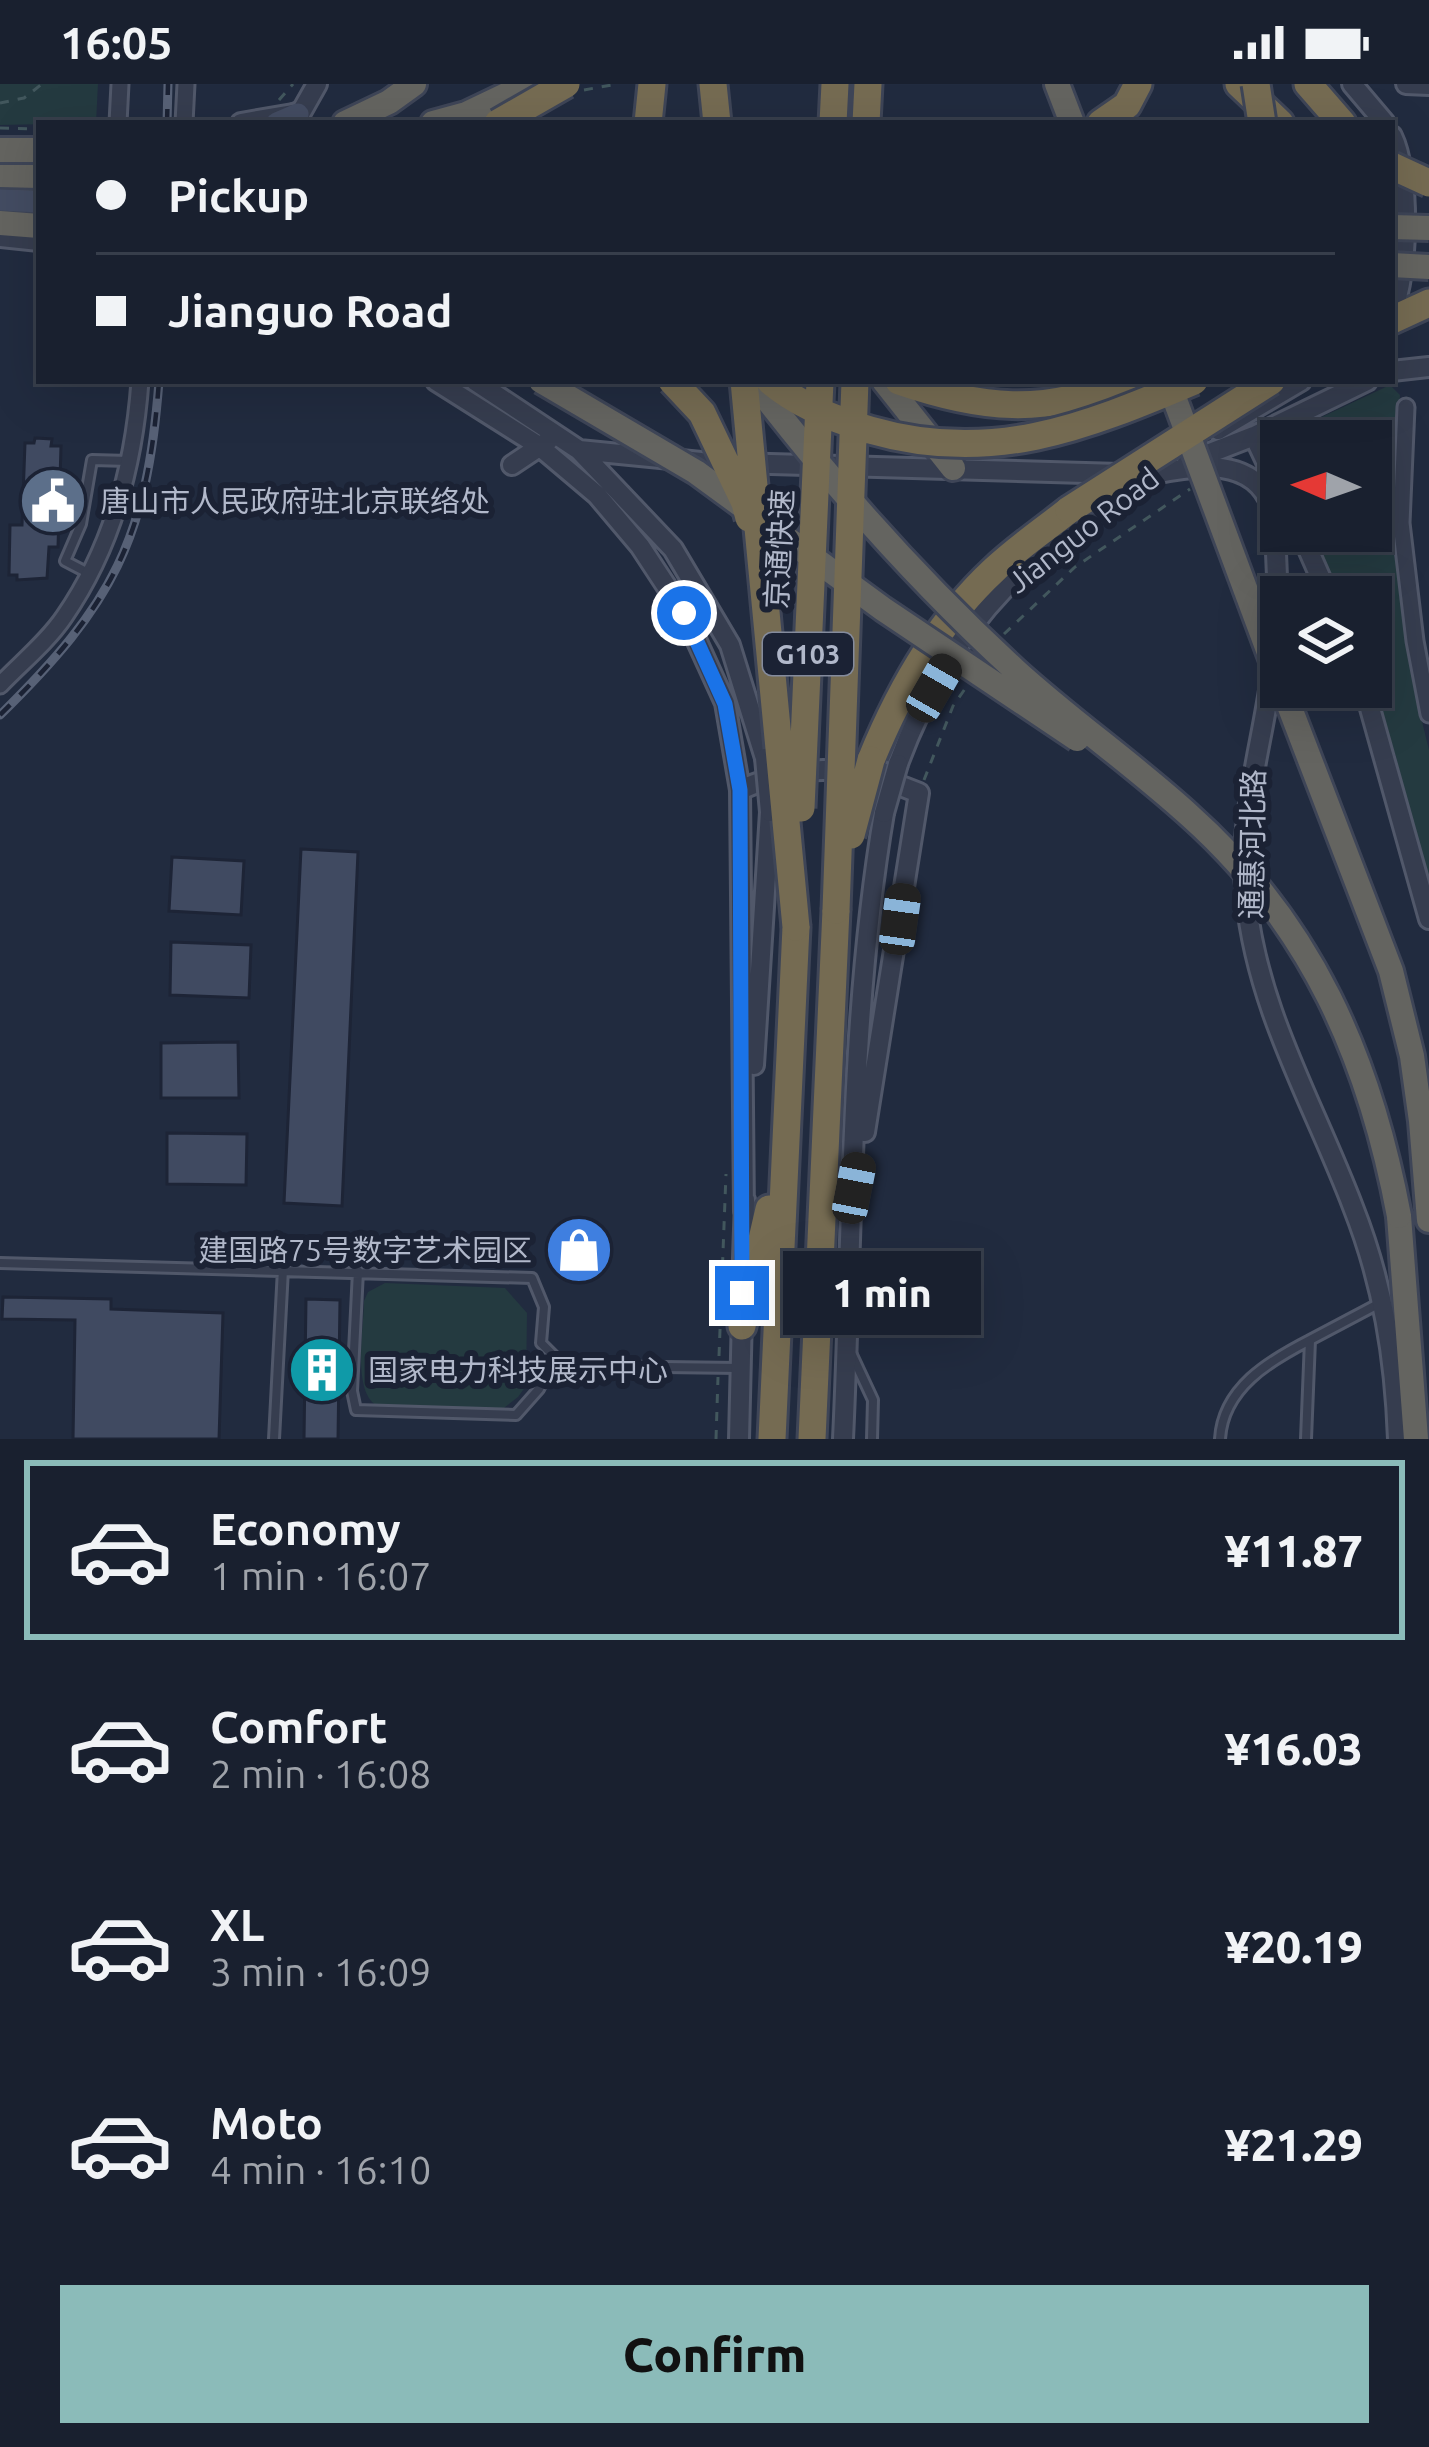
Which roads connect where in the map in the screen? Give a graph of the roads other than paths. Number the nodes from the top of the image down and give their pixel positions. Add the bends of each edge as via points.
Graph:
1 (120, 84) edge
2 (186, 84) edge
3 (317, 84) edge
4 (414, 84) edge
5 (529, 84) edge
6 (566, 84) edge
7 (652, 84) edge
8 (713, 84) edge
9 (835, 84) edge
10 (868, 84) edge
11 (1057, 84) edge
12 (1138, 84) edge
13 (1239, 84) edge
14 (1256, 84) edge
15 (1308, 84) edge
16 (1352, 84) edge
17 (1406, 84) edge
18 (1425, 85) edge
19 (118, 120) edge
20 (184, 120) edge
21 (290, 120) edge
22 (351, 120) edge
23 (444, 120) edge
24 (503, 120) edge
25 (648, 120) edge
26 (717, 120) edge
27 (833, 120) edge
28 (866, 120) edge
29 (1071, 120) edge
30 (1105, 120) edge
31 (1262, 120) edge
32 (1277, 120) edge
33 (1339, 120) edge
34 (1382, 120) edge
35 (1395, 142) edge
36 (36, 153) edge
37 (3, 159) edge
38 (1395, 168) edge
39 (36, 175) edge
40 (1395, 181) edge
41 (1429, 185) edge
42 (0, 200) edge
43 (36, 202) edge
44 (0, 213) edge
45 (36, 214) edge
46 (0, 223) edge
47 (36, 226) edge
48 (1395, 227) edge
49 (1429, 228) edge
50 (0, 237) edge
51 (36, 241) edge
52 (1395, 266) edge
53 (1429, 267) edge
54 (1403, 313) edge
55 (1429, 367) edge
56 (1400, 369) edge
57 (140, 384) edge
58 (441, 384) edge
59 (480, 384) edge
60 (546, 384) edge
61 (675, 384) edge
62 (749, 384) edge
63 (752, 384) edge
64 (775, 384) edge
65 (820, 384) edge
66 (855, 384) edge
67 (886, 384) edge
68 (912, 384) edge
69 (1115, 384) edge
70 (1169, 384) edge
71 (1187, 384) edge
72 (1266, 384) edge
73 (1296, 384) edge
74 (1361, 384) edge
75 (1406, 407) dead end
76 (557, 435) junction
77 (1254, 436) junction
78 (539, 446) junction
79 (580, 449) junction
80 (1260, 449) edge
81 (130, 461) junction
82 (512, 465) dead end
83 (953, 469) junction
84 (1154, 474) junction
85 (91, 574) junction
86 (767, 598) junction
87 (1260, 629) edge
88 (0, 685) edge
89 (1289, 708) edge
90 (1370, 708) edge
91 (1429, 714) edge
92 (885, 762) junction
93 (740, 790) junction
94 (1192, 817) junction
95 (836, 910) junction
96 (1429, 919) edge
97 (796, 927) junction
98 (784, 1141) junction
99 (854, 1188) junction
100 (744, 1212) junction
101 (1429, 1220) edge
102 (0, 1262) edge
103 (283, 1269) junction
104 (358, 1271) junction
105 (1384, 1301) junction
106 (742, 1326) junction
107 (1310, 1340) junction
108 (847, 1346) junction
109 (555, 1358) junction
110 (741, 1368) junction
111 (274, 1439) edge
112 (739, 1439) edge
113 (769, 1439) edge
114 (814, 1439) edge
115 (843, 1439) edge
116 (872, 1439) edge
117 (1220, 1439) edge
118 (1306, 1439) edge
119 (1398, 1439) edge
120 (1417, 1439) edge

1 - 19 street
2 - 20 street
3 - 21 street
4 - 22 highway
5 - 23 highway
6 - 24 highway, bridge
7 - 25 highway
8 - 26 highway
9 - 27 highway
10 - 28 highway
11 - 29 highway
12 - 30 highway
13 - 32 highway
14 - 31 highway, bridge
15 - 33 highway
16 - 34 street
17 - 18 street
35 - 54 street via 1402,156
36 - 37 highway, bridge
37 - 39 highway
38 - 41 highway, bridge
40 - 41 highway, bridge
42 - 43 main road
44 - 45 highway
46 - 47 highway
48 - 49 highway, bridge
50 - 51 street
52 - 53 highway, bridge
55 - 56 street
57 - 81 street
58 - 78 street
59 - 76 street
60 - 94 highway, bridge via 696,472
61 - 86 highway, bridge via 702,413 746,503
62 - 86 highway, bridge
63 - 94 highway, bridge via 925,585
64 - 71 highway, bridge via 843,423 908,441 975,447 1075,429
65 - 97 highway, 京通快速 / G103, bridge
66 - 95 highway, G103, bridge
67 - 83 highway
68 - 69 highway via 1016,408
70 - 87 highway, bridge
72 - 92 highway, bridge via 1069,510 993,570 934,636 888,719
73 - 84 street, Jianguo Road
74 - 77 street
75 - 91 street via 1402,523
76 - 78 street
76 - 79 street
77 - 80 street
77 - 84 street
78 - 82 street
78 - 93 street via 597,495 684,613 725,704
79 - 83 street via 701,462
79 - 100 street, bridge via 673,549 730,645 765,758 770,812
81 - 85 street
81 - 85 lane via 92,460 65,561
83 - 84 street
84 - 92 street, Jianguo Road via 1004,588
84 - 105 street, 通惠河北路 via 1226,468 1256,481 1273,508 1274,663 1246,831 1252,948 1272,1020 1354,1208
85 - 88 street via 62,622
86 - 97 highway, bridge
89 - 101 highway via 1391,971 1412,1056
90 - 96 street
92 - 95 highway, bridge via 857,809
92 - 99 street, Jianguo Road, bridge via 868,905
93 - 99 street via 777,773 824,768 919,793
93 - 100 street
94 - 120 highway, bridge via 1289,923 1337,1007 1375,1108 1400,1216
95 - 114 highway, G103
97 - 98 highway, 京通快速 / G103
98 - 106 highway
98 - 113 highway, 京通快速 / G103
99 - 108 street, Jianguo Road
100 - 106 street
102 - 103 lane
103 - 104 lane
103 - 111 lane
104 - 109 lane via 532,1278 544,1307 541,1343
104 - 109 lane via 356,1410 516,1415
105 - 107 lane
105 - 119 street, 通惠河北路
106 - 110 street
107 - 117 lane via 1241,1387
107 - 118 lane
108 - 115 street, Jianguo Road
108 - 116 lane via 873,1400
109 - 110 lane via 588,1366
110 - 112 street

